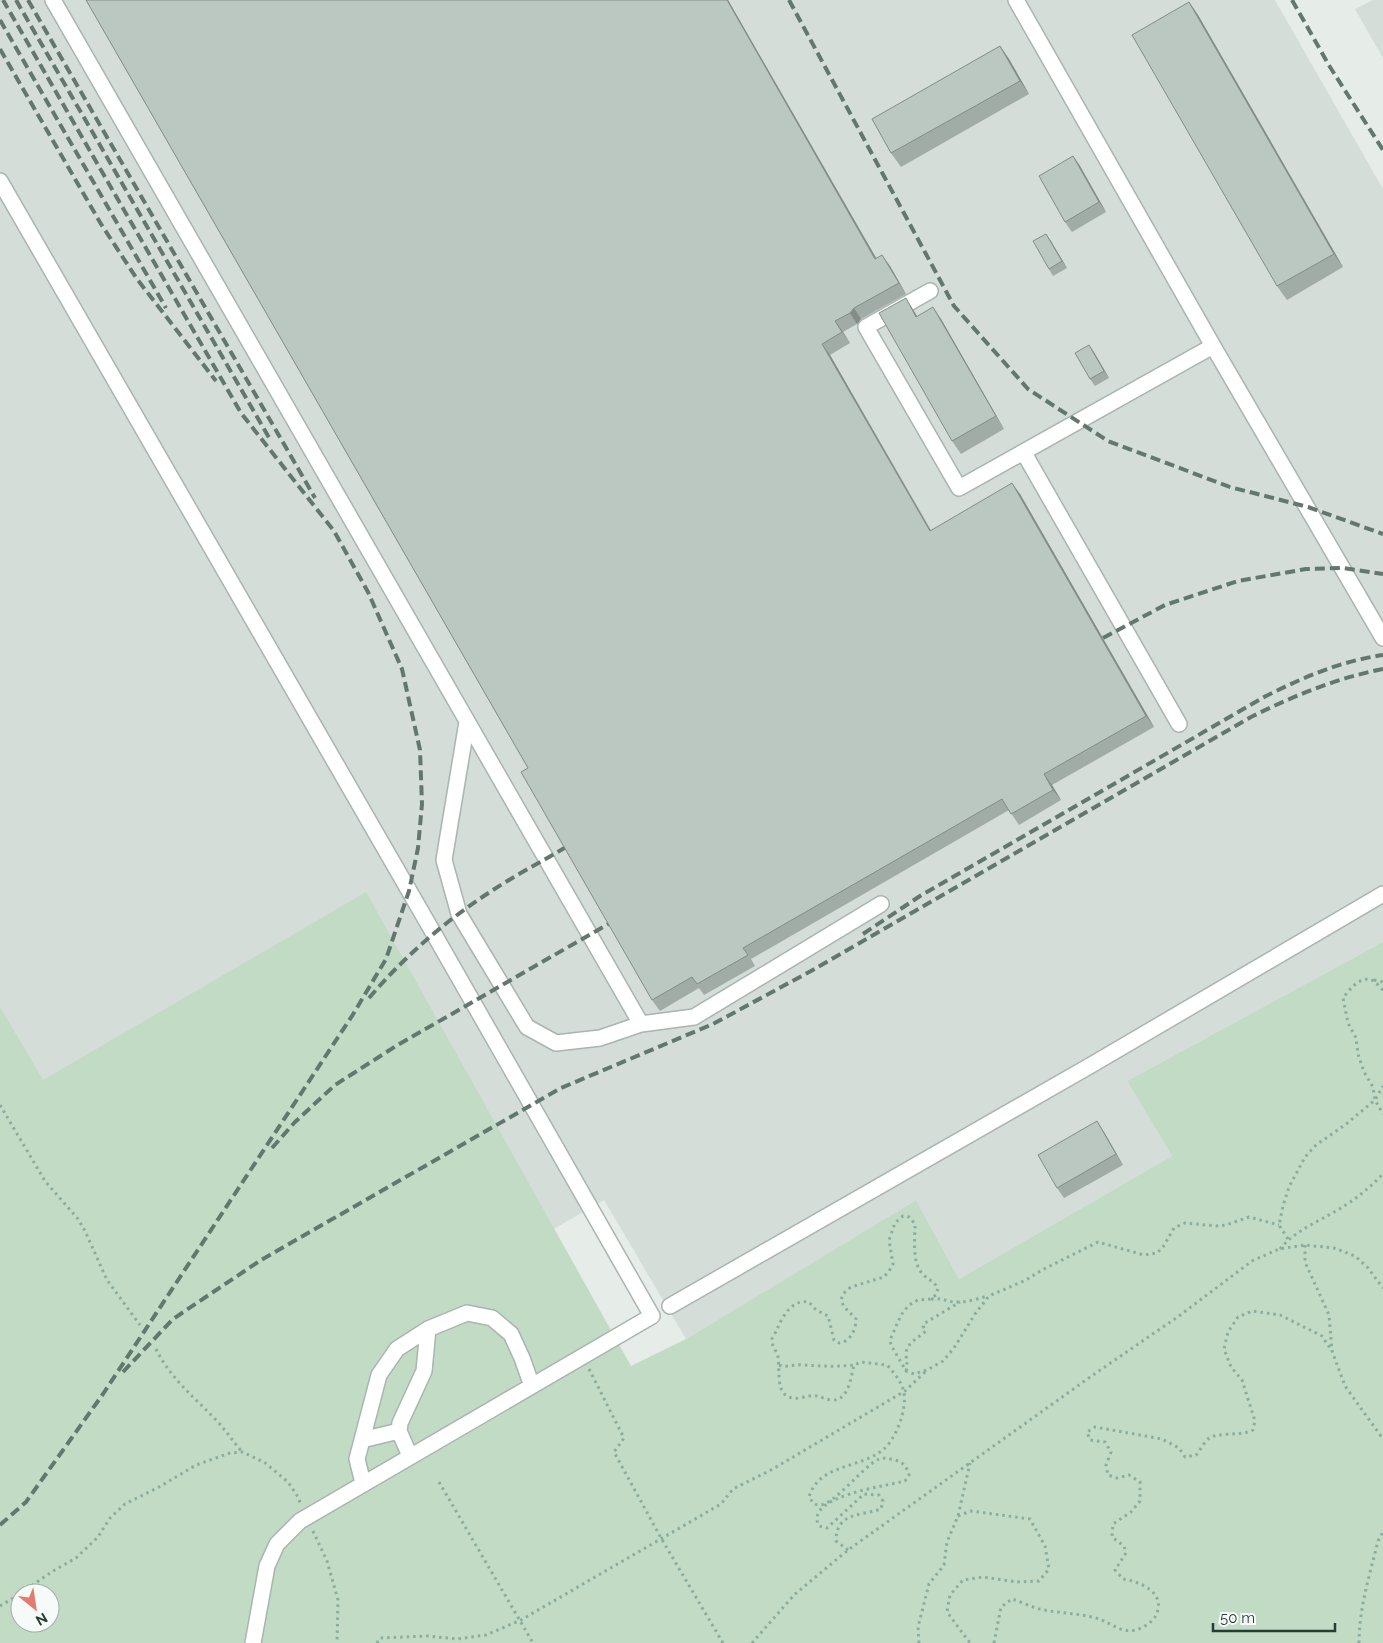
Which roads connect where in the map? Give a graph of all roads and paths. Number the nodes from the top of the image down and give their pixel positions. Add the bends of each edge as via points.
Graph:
1 (52, 0) edge
2 (1016, 0) edge
3 (0, 181) edge
4 (930, 291) dead end
5 (1213, 346) junction
6 (1024, 453) junction
7 (1383, 638) edge
8 (467, 722) junction
9 (1179, 724) dead end
10 (1383, 894) edge
11 (881, 904) dead end
12 (1373, 980) junction
13 (1383, 982) edge
14 (1383, 990) edge
15 (641, 1024) junction
16 (1383, 1086) edge
17 (1375, 1100) junction
18 (0, 1105) edge
19 (1383, 1114) edge
20 (1383, 1174) edge
21 (1279, 1225) junction
22 (1288, 1239) junction
23 (1305, 1245) junction
24 (1279, 1249) junction
25 (1383, 1288) edge
26 (989, 1296) junction
27 (930, 1300) junction
28 (960, 1302) junction
29 (670, 1306) dead end
30 (140, 1324) dead end
31 (428, 1329) junction
32 (156, 1349) dead end
33 (1332, 1351) junction
34 (583, 1357) junction
35 (779, 1364) junction
36 (854, 1365) junction
37 (927, 1370) junction
38 (906, 1371) junction
39 (532, 1386) junction
40 (905, 1391) junction
41 (399, 1431) junction
42 (1383, 1439) edge
43 (362, 1440) junction
44 (242, 1452) junction
45 (410, 1456) junction
46 (970, 1462) junction
47 (439, 1482) dead end
48 (363, 1483) junction
49 (958, 1516) junction
50 (306, 1518) junction
51 (1383, 1532) edge
52 (661, 1538) junction
53 (848, 1550) junction
54 (35, 1583) edge
55 (521, 1620) junction
56 (336, 1622) junction
57 (343, 1622) dead end
58 (253, 1643) edge
59 (337, 1643) edge
60 (377, 1643) edge
61 (533, 1643) edge
62 (723, 1643) edge
63 (752, 1643) edge
64 (919, 1643) edge
65 (970, 1643) edge
66 (994, 1643) edge
67 (1359, 1643) edge

1 - 8 street
2 - 5 street
3 - 34 street via 652,1316
4 - 6 street via 866,327 959,488
5 - 6 street
5 - 7 street
6 - 9 street
8 - 15 street
8 - 15 street via 444,860 459,914 527,1027 556,1043 600,1038
10 - 29 street
11 - 15 street via 694,1016
12 - 13 path
12 - 14 path
12 - 17 path via 1363,979 1343,998 1348,1023 1356,1038 1364,1072 1373,1086
16 - 17 path
17 - 19 path
17 - 21 path via 1305,1157 1289,1187
18 - 30 path via 45,1181 78,1219 107,1280
20 - 22 path via 1344,1207
21 - 22 path
21 - 26 path via 1249,1217 1226,1226 1185,1222 1174,1228 1156,1253 1144,1255 1098,1242
22 - 24 path
23 - 24 path
23 - 25 path via 1334,1248 1355,1256
23 - 33 path via 1305,1262 1329,1316
24 - 46 path via 1252,1261 1180,1316
26 - 28 path
26 - 37 path via 954,1348 943,1361
27 - 28 path via 941,1297
27 - 35 path via 938,1288 919,1270 915,1256 915,1224 903,1216 895,1223 889,1240 893,1264 889,1271 884,1277 851,1286 842,1297 844,1308 856,1319 848,1340 839,1343 834,1340 828,1316 809,1302 796,1303 781,1319 772,1338
27 - 38 path via 918,1300 910,1305 901,1315 890,1340
28 - 38 path via 925,1323 926,1331 913,1341 906,1352
31 - 39 street via 468,1313 492,1318 511,1334
31 - 41 street via 424,1371
31 - 43 street via 397,1349 379,1375
32 - 44 path via 177,1381 219,1423
33 - 42 path via 1345,1386
33 - 66 path via 1322,1336 1280,1315 1252,1311 1238,1317 1228,1332 1224,1349 1231,1367 1242,1380 1256,1421 1253,1430 1243,1435 1225,1434 1209,1438 1196,1455 1185,1458 1179,1448 1162,1439 1095,1427 1088,1432 1090,1440 1105,1442 1111,1452 1106,1465 1108,1474 1117,1478 1129,1474 1140,1482 1140,1501 1131,1512 1113,1524 1112,1537 1124,1546 1126,1553 1116,1570 1123,1579 1149,1588 1158,1599 1159,1610 1152,1622 1136,1630 1116,1629 1088,1616 1042,1610 1012,1599 1001,1606
34 - 39 street
34 - 52 path via 624,1438 614,1452
35 - 36 path via 788,1367
35 - 36 path via 782,1391 788,1397 814,1395 830,1400 837,1400 844,1394 852,1380
36 - 40 path via 861,1362 887,1365
37 - 38 path via 914,1374
37 - 40 path
39 - 45 street
40 - 52 path via 733,1489 721,1504
40 - 53 path via 900,1427 884,1449 828,1473 809,1497 814,1503 825,1504 880,1459 900,1461 908,1468 909,1476 905,1481 865,1488 824,1506 817,1514 819,1526 827,1528 864,1494 879,1495 883,1501 881,1509 850,1517 841,1523 836,1541
41 - 43 street
41 - 45 street
43 - 48 street via 356,1459
44 - 50 path via 264,1462 288,1482
44 - 54 path via 196,1465 125,1504 76,1558
45 - 48 street
46 - 49 path
46 - 53 path
47 - 55 path
48 - 50 street
49 - 64 path via 947,1542 944,1564 929,1584 918,1627
49 - 65 path via 971,1511 1030,1519 1045,1546 1049,1569 1039,1581 1016,1582 983,1577 963,1580 950,1595 947,1612
50 - 56 path via 327,1561 338,1600
50 - 58 street via 300,1520 277,1544 267,1566
51 - 67 path via 1363,1603
52 - 55 path
52 - 62 path
53 - 63 path via 794,1595
55 - 60 path via 486,1635 457,1639 428,1636 380,1638
55 - 61 path
56 - 57 path
56 - 59 path

